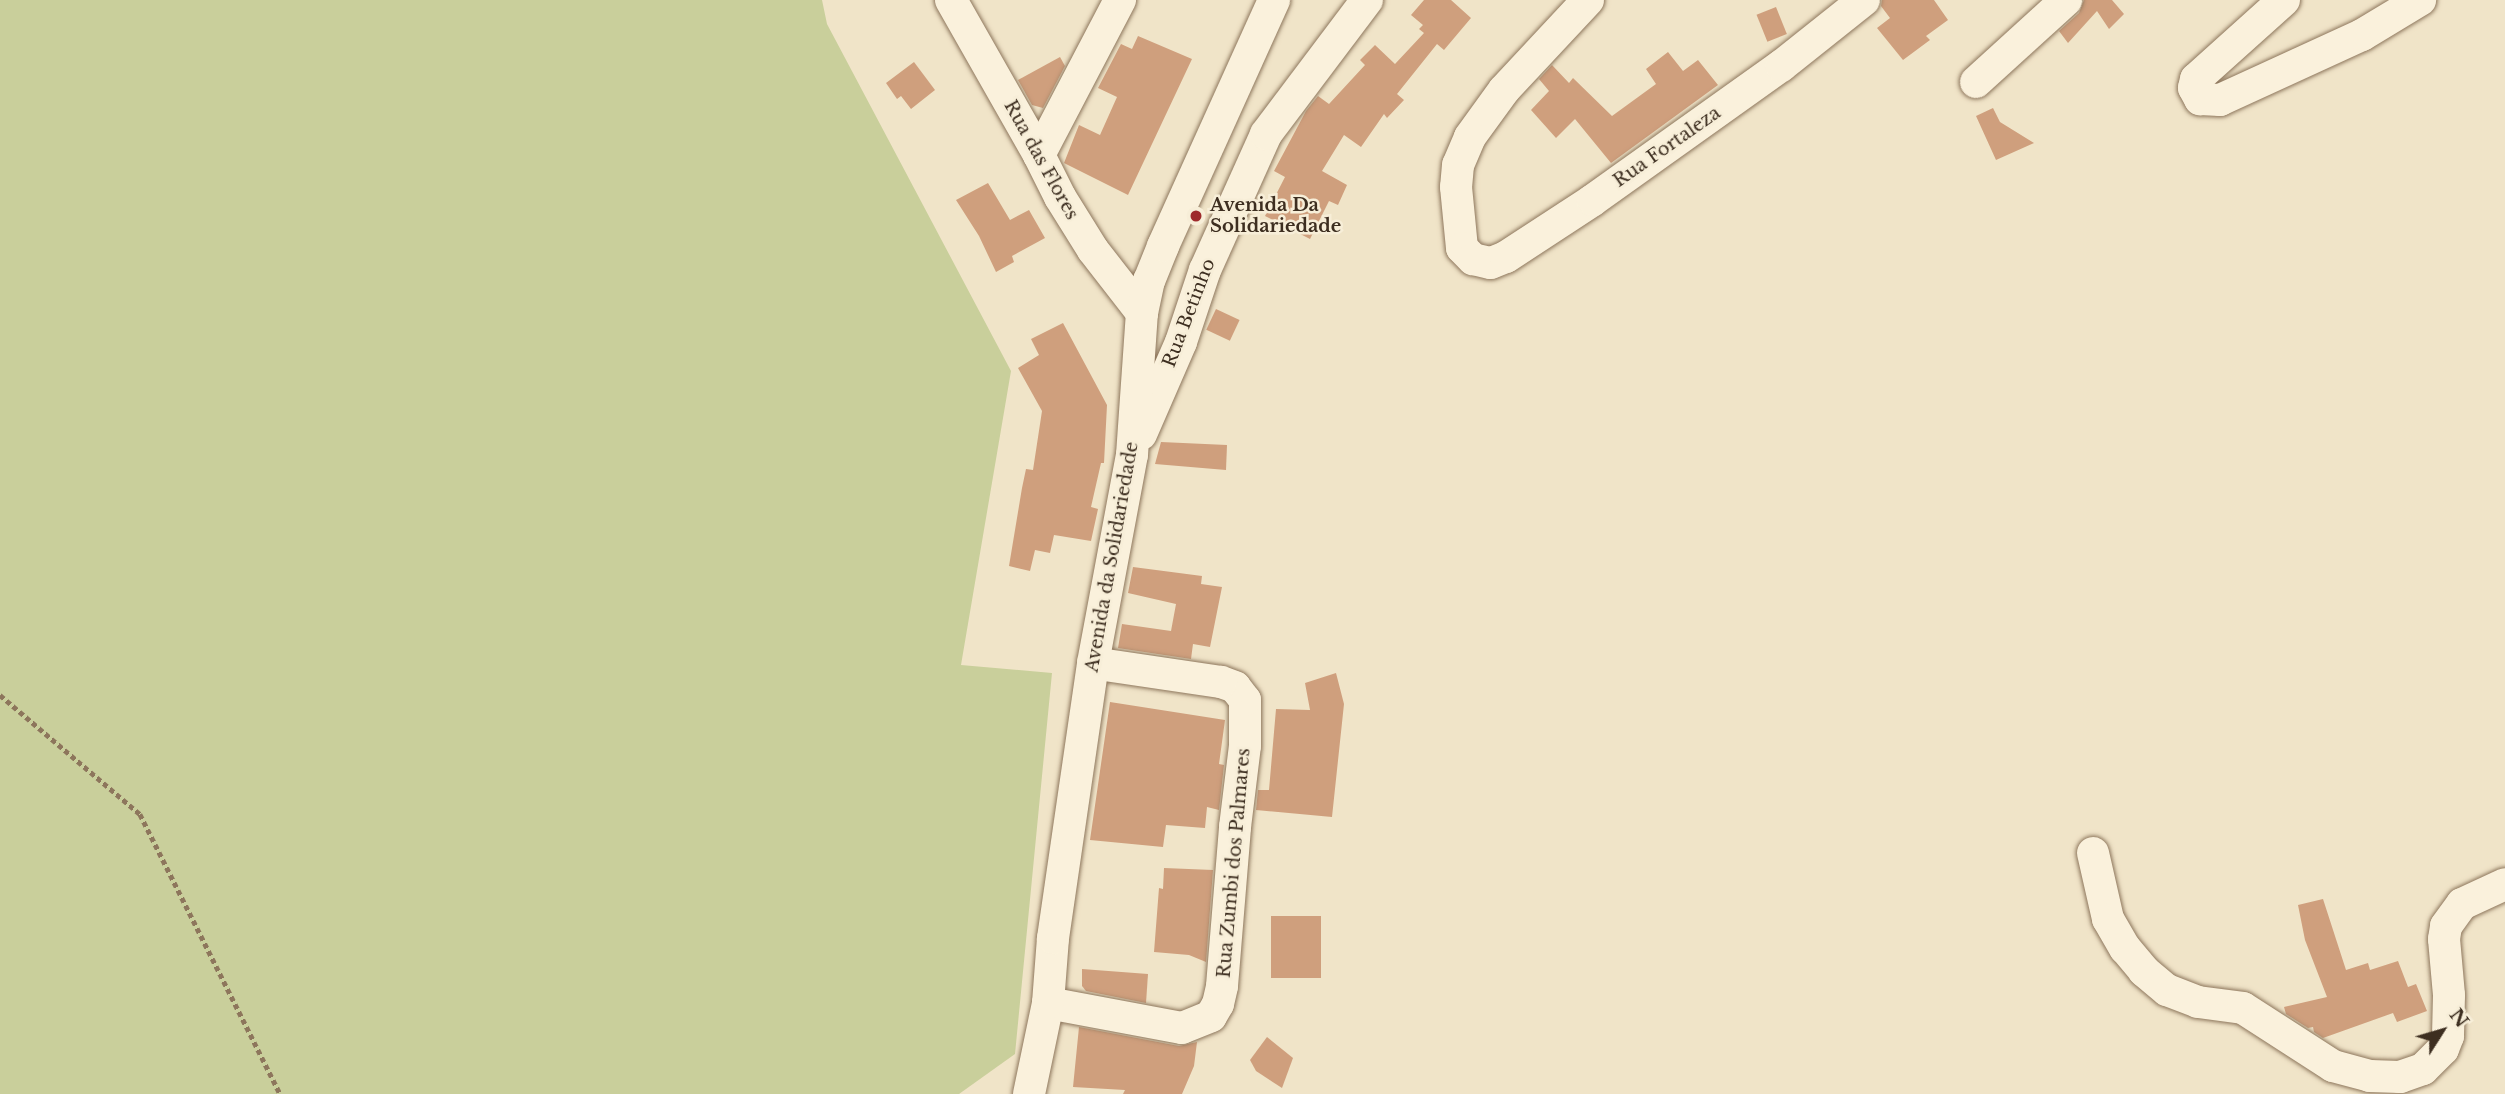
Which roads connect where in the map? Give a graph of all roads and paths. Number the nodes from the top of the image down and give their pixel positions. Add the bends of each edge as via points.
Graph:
1 (951, 0) edge
2 (1120, 0) edge
3 (1274, 0) edge
4 (1367, 0) edge
5 (1588, 0) edge
6 (1864, 0) edge
7 (2066, 0) edge
8 (2284, 0) edge
9 (2420, 0) edge
10 (1976, 82) dead end
11 (1039, 155) junction
12 (1142, 313) junction
13 (1132, 455) junction
14 (1093, 663) junction
15 (0, 695) edge
16 (2093, 853) dead end
17 (2505, 884) edge
18 (1048, 1003) junction
19 (280, 1094) edge
20 (1029, 1094) edge

1 - 11 street, Rua das Flores
2 - 11 street
3 - 12 street, Avenida da Solidariedade via 1163,246
4 - 13 street, Rua Betinho via 1266,134 1210,258 1181,342
5 - 6 street, Rua Fortaleza via 1504,90 1470,137 1458,165 1456,187 1462,248 1474,259 1491,263 1506,257 1781,66
7 - 10 street
8 - 9 street via 2196,79 2194,88 2200,99 2220,100 2362,35
11 - 12 street, Rua das Flores via 1093,250
12 - 13 street, Avenida da Solidariedade
13 - 14 street, Avenida da Solidariedade
14 - 18 street, Avenida da Solidariedade via 1053,938
14 - 18 street, Rua Zumbi dos Palmares via 1221,682 1235,687 1245,699 1245,746 1222,986 1210,1016 1182,1028
15 - 19 path via 140,814
16 - 17 street via 2108,919 2138,963 2167,990 2198,1002 2243,1008 2333,1066 2370,1076 2400,1077 2423,1069 2443,1049 2448,1036 2446,926 2462,904
18 - 20 street, Avenida da Solidariedade

